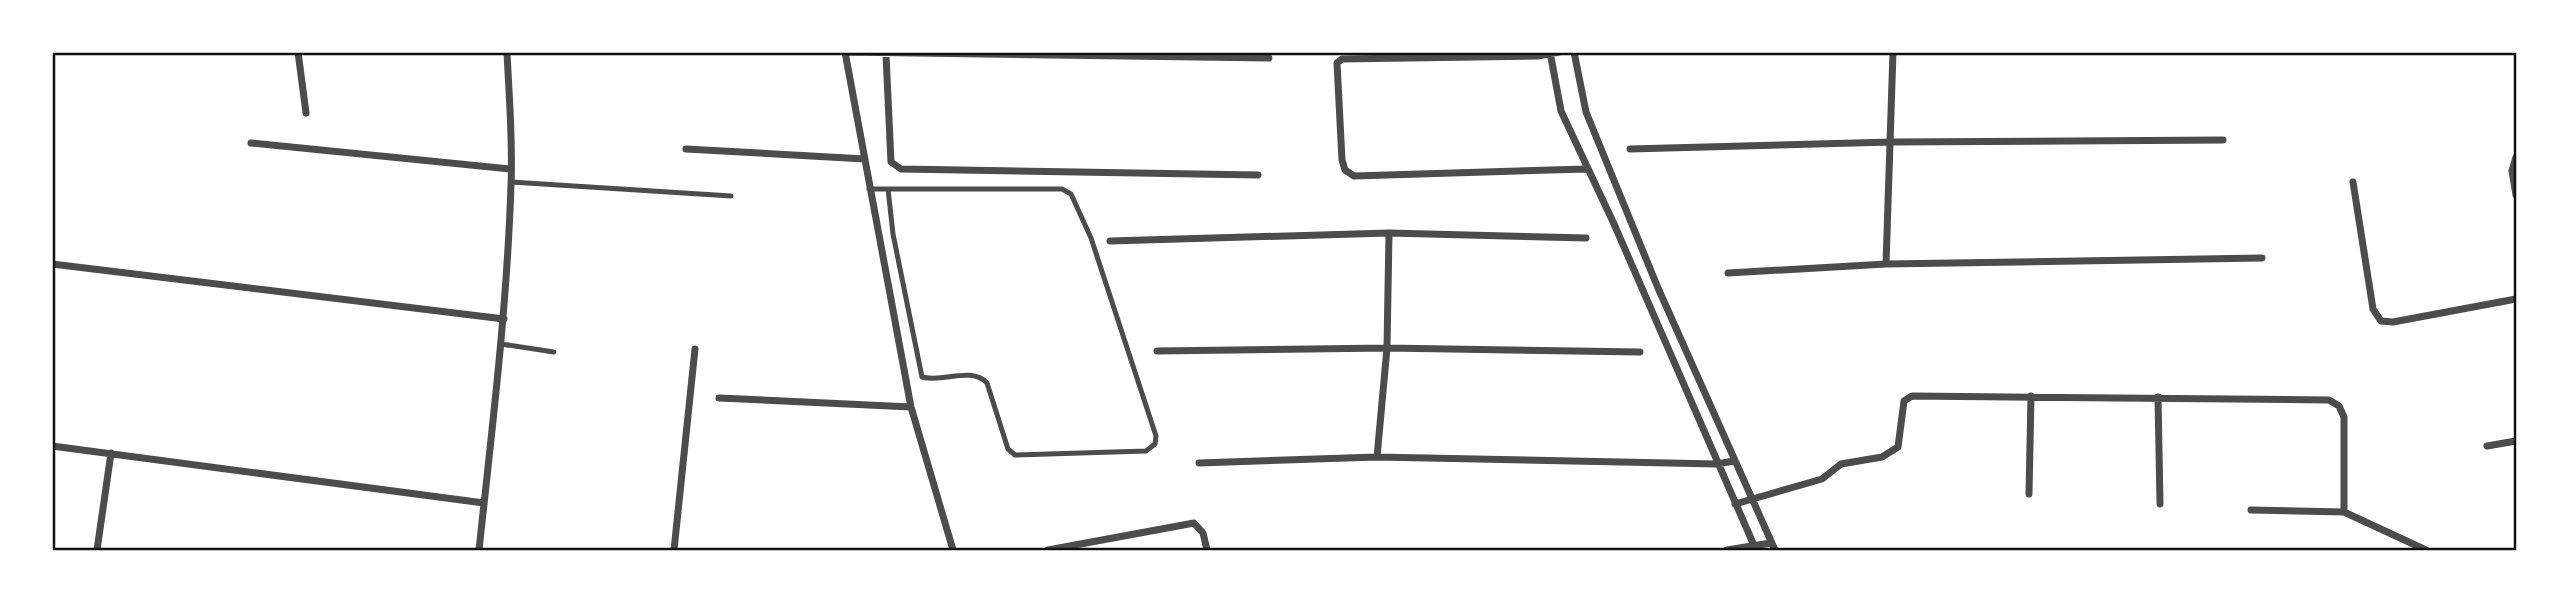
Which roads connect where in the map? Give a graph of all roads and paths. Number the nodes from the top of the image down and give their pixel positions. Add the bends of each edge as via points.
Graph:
1 (298, 52) edge
2 (507, 52) edge
3 (846, 52) edge
4 (1559, 52) edge
5 (1573, 52) edge
6 (1892, 52) edge
7 (1550, 53) edge
8 (886, 55) junction
9 (1269, 58) dead end
10 (306, 113) dead end
11 (2223, 140) dead end
12 (1892, 142) junction
13 (251, 143) dead end
14 (686, 149) dead end
15 (1630, 149) dead end
16 (2516, 157) edge
17 (865, 159) junction
18 (511, 169) junction
19 (1586, 169) junction
20 (1258, 175) dead end
21 (511, 182) junction
22 (2353, 182) dead end
23 (869, 189) junction
24 (888, 189) junction
25 (2516, 195) edge
26 (731, 196) dead end
27 (1389, 233) junction
28 (1586, 238) dead end
29 (1110, 241) dead end
30 (2262, 258) dead end
31 (52, 264) edge
32 (1886, 264) junction
33 (1728, 273) dead end
34 (2516, 299) edge
35 (504, 319) junction
36 (501, 344) junction
37 (1387, 348) junction
38 (695, 349) dead end
39 (1157, 351) dead end
40 (554, 352) dead end
41 (1640, 352) dead end
42 (2031, 396) junction
43 (2158, 397) junction
44 (719, 398) dead end
45 (911, 407) junction
46 (2516, 441) edge
47 (52, 446) edge
48 (2487, 446) dead end
49 (111, 453) junction
50 (1377, 457) junction
51 (1734, 461) junction
52 (1199, 463) dead end
53 (1717, 464) junction
54 (2029, 494) dead end
55 (1751, 499) junction
56 (484, 503) junction
57 (1735, 504) junction
58 (2160, 504) dead end
59 (2251, 510) dead end
60 (2344, 512) junction
61 (1773, 547) edge
62 (1755, 548) edge
63 (97, 551) edge
64 (479, 551) edge
65 (674, 551) edge
66 (953, 551) edge
67 (1048, 551) edge
68 (1207, 551) edge
69 (1727, 551) edge
70 (2426, 551) edge

1 - 10 street
2 - 18 street
3 - 8 street
3 - 17 street
4 - 7 street
5 - 51 street via 1586,112
6 - 12 street
7 - 19 street via 1561,111
7 - 19 street via 1342,59 1337,63 1345,170 1354,176
8 - 9 street
8 - 20 street via 891,162 901,169
11 - 12 street
12 - 15 street
12 - 32 street
13 - 18 street
14 - 17 street
16 - 25 street via 2512,170
17 - 23 street
18 - 21 street
19 - 53 street
21 - 26 lane
21 - 35 street
22 - 34 street via 2373,309 2381,320 2393,322
23 - 24 lane
23 - 45 street
24 - 24 lane via 1062,189 1071,194 1091,238 1155,444 1146,451 1014,455 982,378 922,377
27 - 28 street
27 - 29 street
27 - 37 street
30 - 32 street
31 - 35 street
32 - 33 street
35 - 36 street
36 - 40 lane
36 - 56 street
37 - 39 street
37 - 41 street
37 - 50 street
38 - 65 street
42 - 43 street
42 - 54 street
42 - 55 street via 1912,396 1904,401 1898,447 1892,453 1841,464 1822,479
43 - 58 street
43 - 60 street via 2329,400 2339,406 2344,417
44 - 45 street
45 - 66 street
46 - 48 street
47 - 49 street
49 - 56 street
49 - 63 street
50 - 52 street
50 - 53 street
51 - 53 street
51 - 55 street
53 - 57 street
55 - 57 street
55 - 61 street
56 - 64 street
57 - 62 street
59 - 60 street
60 - 70 street
61 - 62 street
62 - 69 street
67 - 68 street via 1194,523 1203,533

